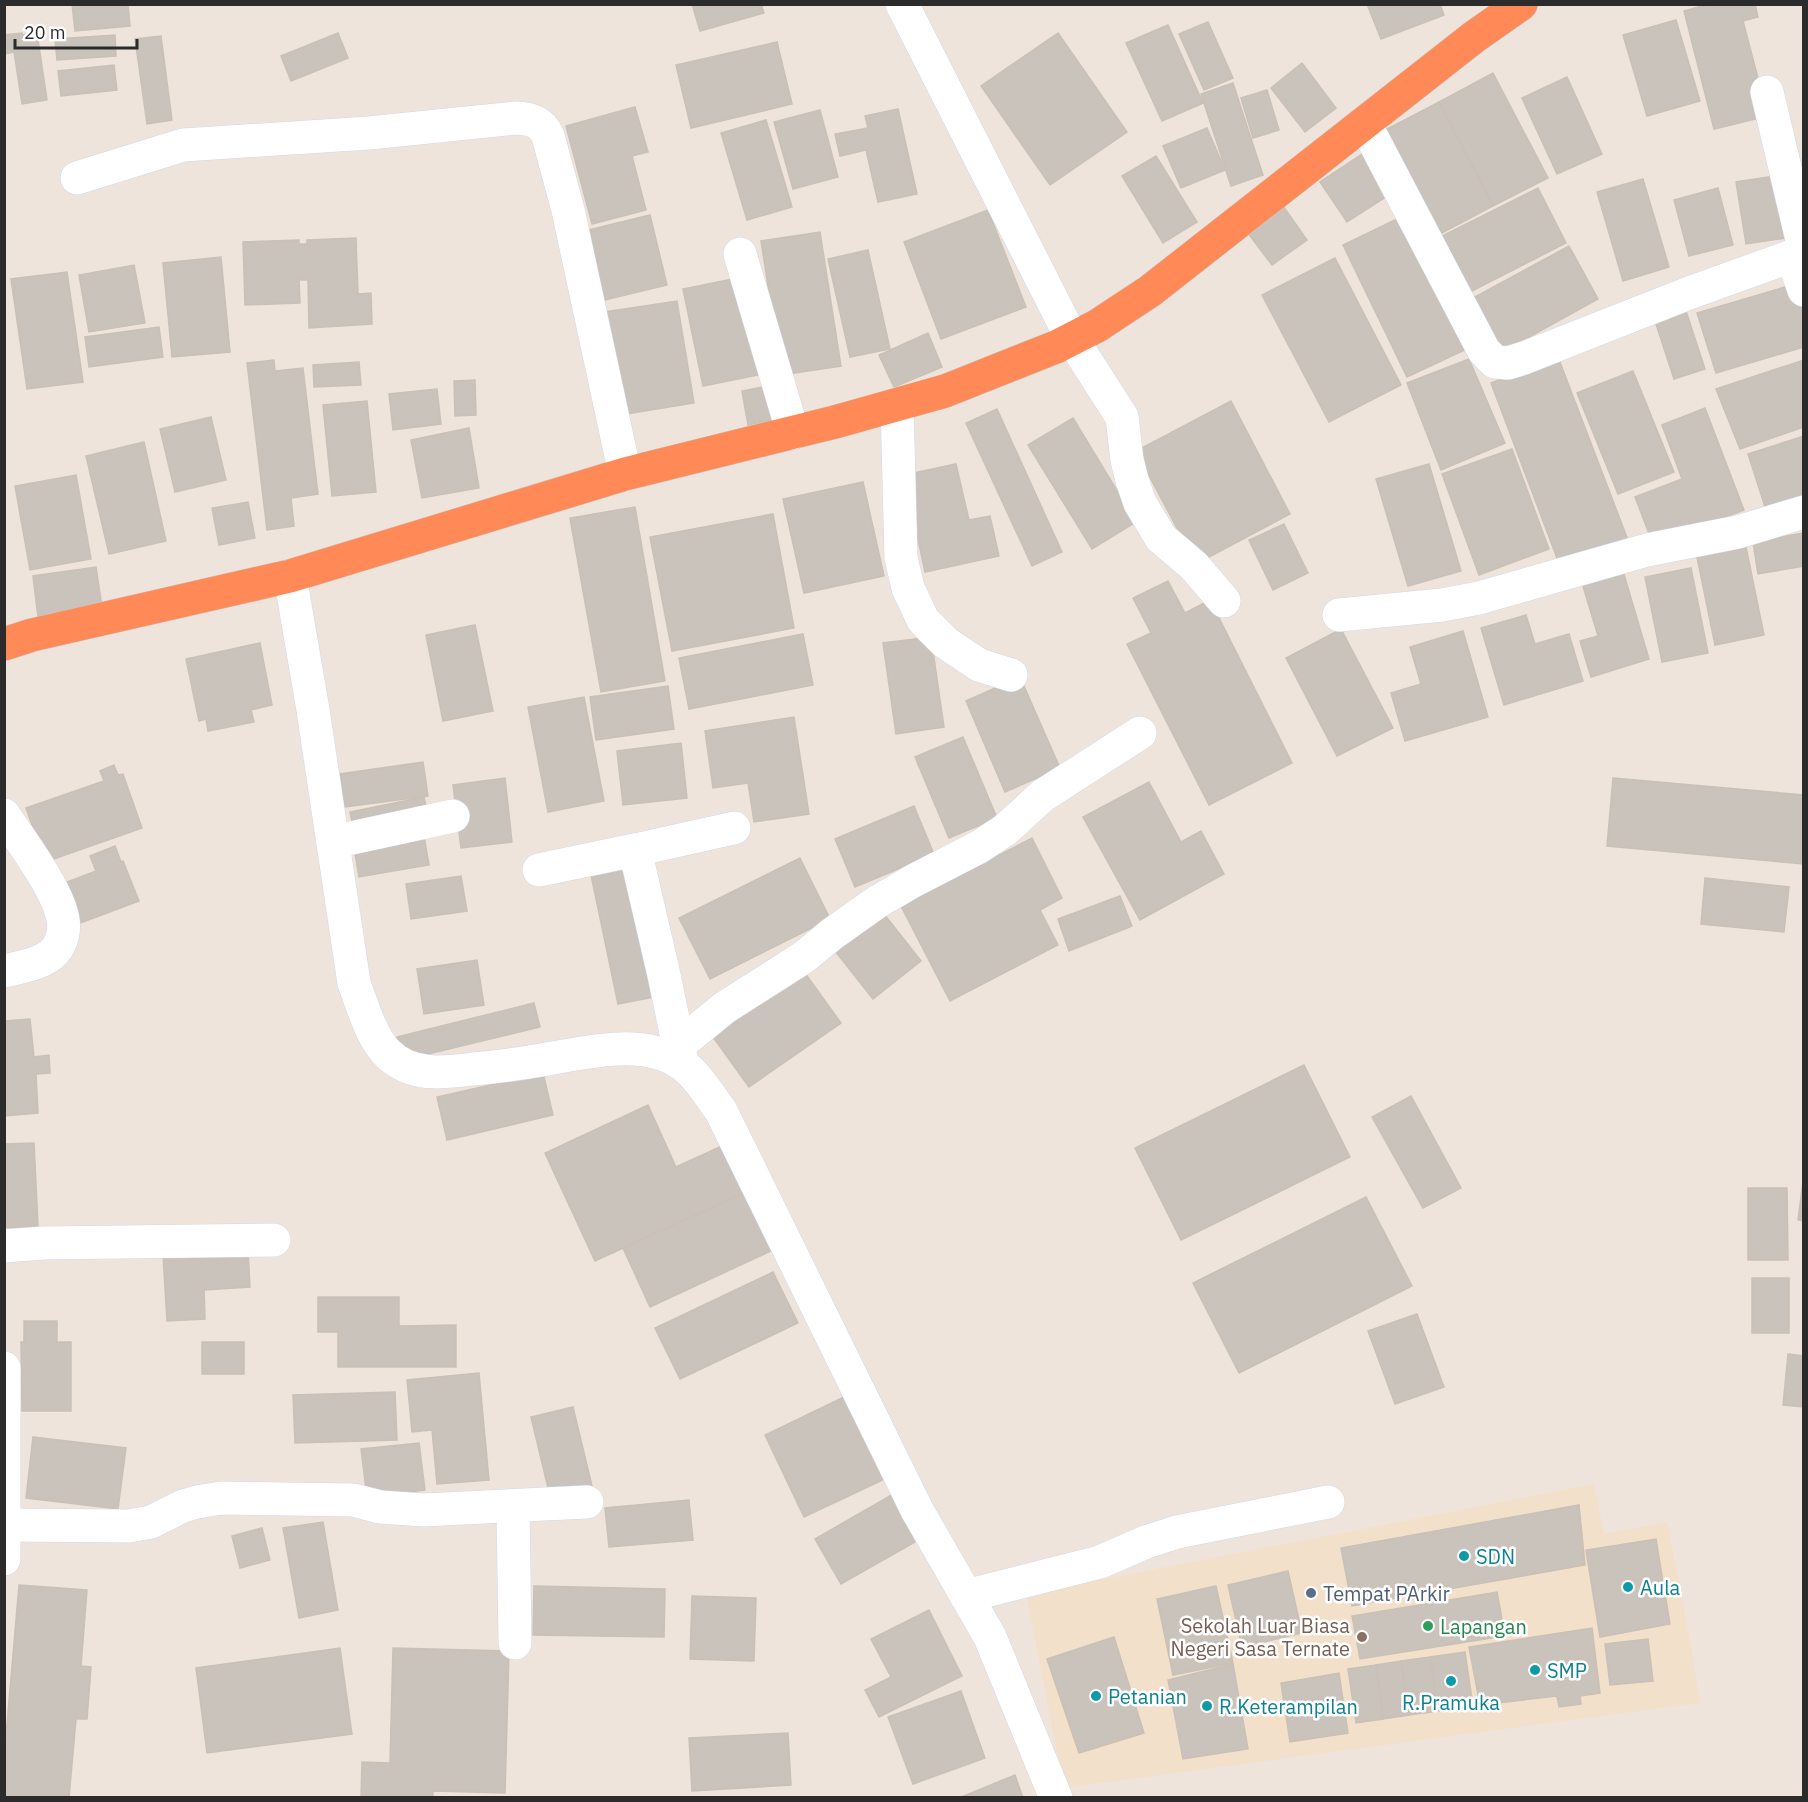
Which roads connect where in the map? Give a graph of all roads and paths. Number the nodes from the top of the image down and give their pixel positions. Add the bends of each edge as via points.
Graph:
1 (902, 4) edge
2 (1521, 4) edge
3 (1767, 92) dead end
4 (1365, 124) junction
5 (77, 178) dead end
6 (1800, 252) edge
7 (740, 255) dead end
8 (1803, 290) edge
9 (1072, 339) junction
10 (897, 405) junction
11 (793, 433) junction
12 (625, 474) junction
13 (1803, 512) edge
14 (290, 576) junction
15 (1224, 601) dead end
16 (1339, 615) dead end
17 (18, 639) edge
18 (1011, 675) dead end
19 (1140, 733) dead end
20 (4, 815) edge
21 (453, 816) dead end
22 (734, 828) dead end
23 (333, 842) junction
24 (635, 850) junction
25 (539, 870) dead end
26 (4, 971) edge
27 (680, 1055) junction
28 (274, 1240) dead end
29 (4, 1246) edge
30 (4, 1368) edge
31 (587, 1502) dead end
32 (1328, 1502) dead end
33 (513, 1506) junction
34 (5, 1525) edge
35 (4, 1559) edge
36 (966, 1596) junction
37 (515, 1642) dead end
38 (1056, 1797) edge

1 - 9 street
2 - 4 highway
3 - 6 street
4 - 6 street via 1484,351 1495,362 1524,358
4 - 9 highway via 1150,291
5 - 12 street via 183,145 369,133 517,118 537,122 548,136 568,210
6 - 8 street
7 - 11 street
9 - 10 highway via 945,392
9 - 15 street via 1122,417 1127,460 1140,503 1161,538 1194,566
10 - 11 highway
10 - 18 street via 901,558 908,588 923,620 946,643 979,665
11 - 12 highway
12 - 14 highway
13 - 16 street via 1738,532 1647,550 1479,598
14 - 17 highway
14 - 23 street
19 - 27 street via 1042,796 1005,830 877,902 796,962 724,1008
20 - 26 street via 53,892 63,919 61,942 54,952 28,966
21 - 23 street
22 - 24 street
23 - 27 street via 354,983 369,1023 386,1052 399,1062 435,1073 514,1065 611,1048
24 - 25 street
24 - 27 street
27 - 36 street via 721,1111 917,1510
28 - 29 street
30 - 34 street
31 - 33 street
32 - 36 street via 1177,1532 1100,1562
33 - 34 street via 423,1510 380,1507 353,1500 221,1498 183,1506 151,1522 129,1526
33 - 37 street
34 - 35 street
36 - 38 street via 990,1637

